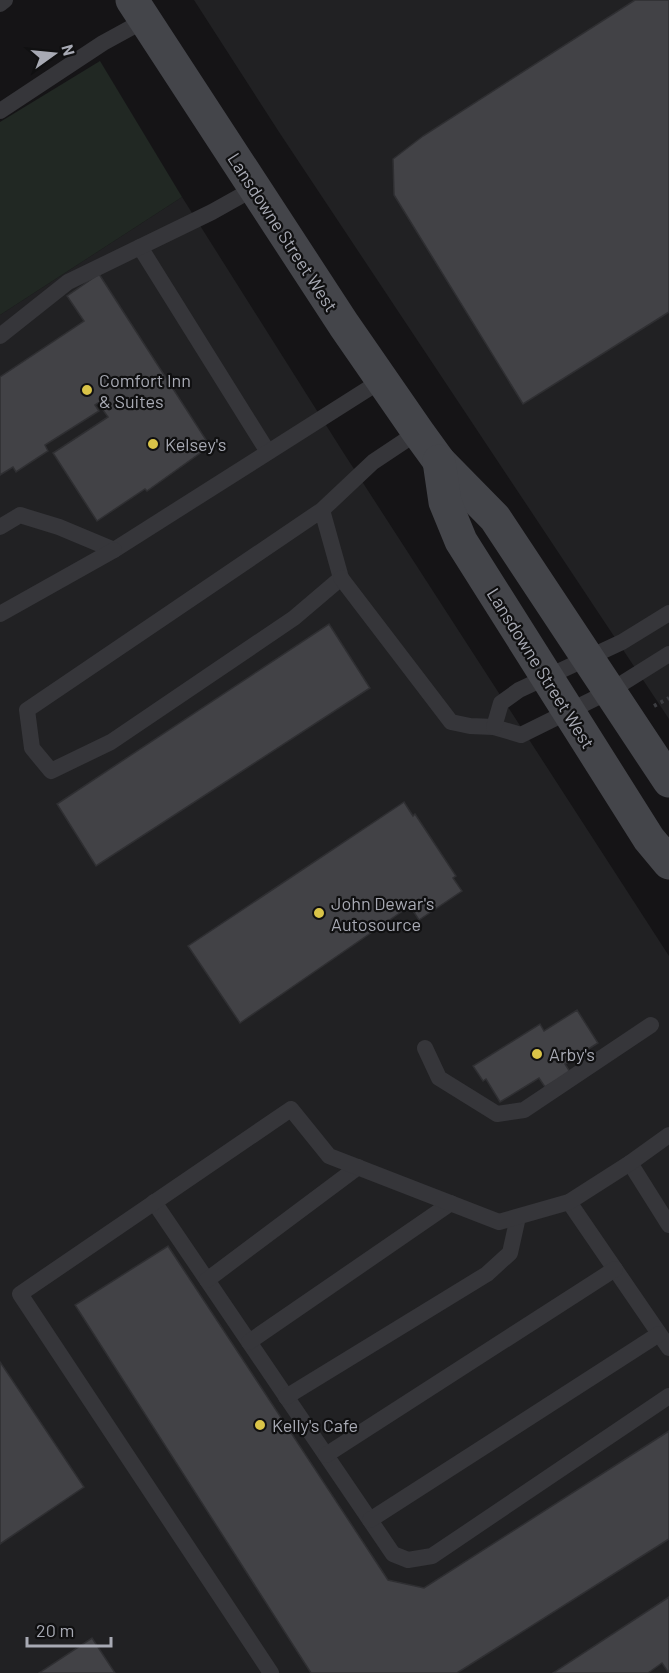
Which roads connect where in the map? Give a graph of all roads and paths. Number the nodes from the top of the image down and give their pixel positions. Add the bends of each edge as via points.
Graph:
1 (5, 0) edge
2 (0, 4) edge
3 (139, 10) edge
4 (0, 111) edge
5 (255, 188) junction
6 (140, 247) junction
7 (0, 336) edge
8 (382, 380) junction
9 (418, 432) junction
10 (268, 452) junction
11 (439, 461) junction
12 (322, 510) junction
13 (0, 527) edge
14 (114, 550) junction
15 (341, 578) junction
16 (669, 613) edge
17 (0, 614) edge
18 (669, 654) edge
19 (588, 658) junction
20 (547, 677) junction
21 (610, 691) junction
22 (569, 712) junction
23 (494, 727) junction
24 (669, 781) edge
25 (669, 863) edge
26 (651, 1026) dead end
27 (425, 1048) dead end
28 (669, 1135) edge
29 (630, 1163) junction
30 (357, 1167) junction
31 (154, 1202) junction
32 (569, 1202) junction
33 (451, 1203) junction
34 (518, 1216) junction
35 (669, 1225) edge
36 (615, 1269) junction
37 (207, 1280) junction
38 (659, 1334) junction
39 (249, 1342) junction
40 (669, 1348) edge
41 (669, 1396) edge
42 (286, 1397) junction
43 (326, 1455) junction
44 (370, 1520) junction
45 (272, 1673) edge

1 - 2 lane
3 - 4 lane via 104,43
3 - 5 main road, Lansdowne Street West
5 - 6 lane
5 - 8 main road, Lansdowne Street West
6 - 7 lane via 68,282
6 - 10 lane
8 - 9 main road, Lansdowne Street West
8 - 10 lane
9 - 11 main road, Lansdowne Street West
9 - 12 lane via 372,462
10 - 14 lane
11 - 19 main road, Lansdowne Street West via 495,518
11 - 20 main road, Lansdowne Street West via 446,502 460,541
12 - 15 lane
12 - 15 lane via 27,710 32,748 51,771 111,742 294,618
13 - 14 lane via 20,515
14 - 17 lane
15 - 23 lane via 452,722
16 - 19 lane
18 - 21 lane
19 - 20 lane
19 - 21 main road, Lansdowne Street West
20 - 22 main road, Lansdowne Street West
20 - 23 lane via 501,703
21 - 22 lane
21 - 24 main road, Lansdowne Street West
22 - 23 lane via 521,735
22 - 25 main road, Lansdowne Street West via 649,839
26 - 27 lane via 524,1110 497,1114 439,1078
28 - 29 lane
29 - 32 lane
29 - 35 lane
30 - 31 lane via 329,1156 291,1109
30 - 33 lane
30 - 37 lane
31 - 37 lane
31 - 45 lane via 20,1294
32 - 34 lane
32 - 36 lane
33 - 34 lane via 499,1222
33 - 39 lane
34 - 42 lane via 510,1253 487,1274
36 - 38 lane
36 - 43 lane
37 - 39 lane
38 - 40 lane
38 - 44 lane
39 - 42 lane
41 - 44 lane via 432,1556 408,1560 393,1554
42 - 43 lane
43 - 44 lane

